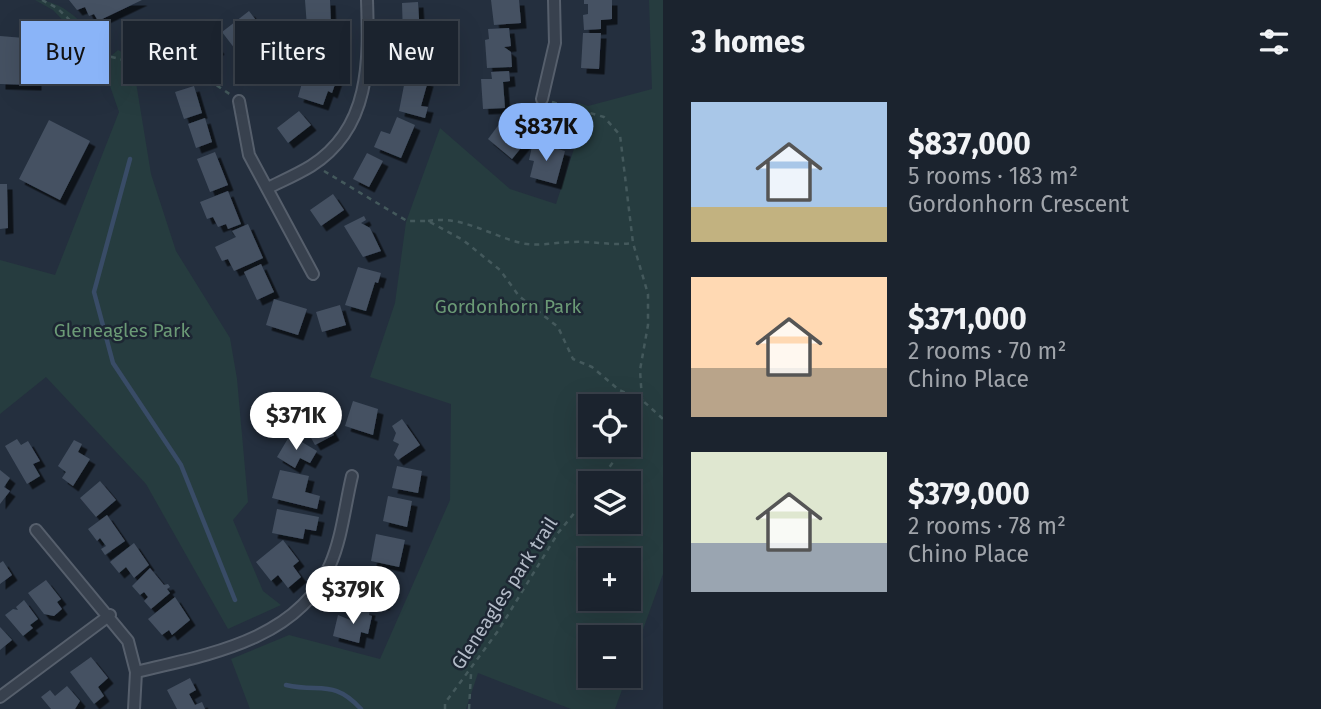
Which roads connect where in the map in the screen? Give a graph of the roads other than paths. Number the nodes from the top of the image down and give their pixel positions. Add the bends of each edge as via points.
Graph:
1 (367, 0) edge
2 (554, 0) edge
3 (542, 99) road end
4 (239, 101) road end
5 (268, 188) junction
6 (313, 274) dead end
7 (352, 476) dead end
8 (36, 530) dead end
9 (110, 615) junction
10 (136, 672) junction
11 (0, 697) edge
12 (134, 709) edge

1 - 5 street via 369,67 359,107 340,139 316,162
2 - 3 street via 555,43
4 - 5 street via 249,155
5 - 6 street
7 - 10 street via 331,564 315,594 279,626 215,652
8 - 9 street
9 - 10 street via 128,640
9 - 11 street
10 - 12 street

